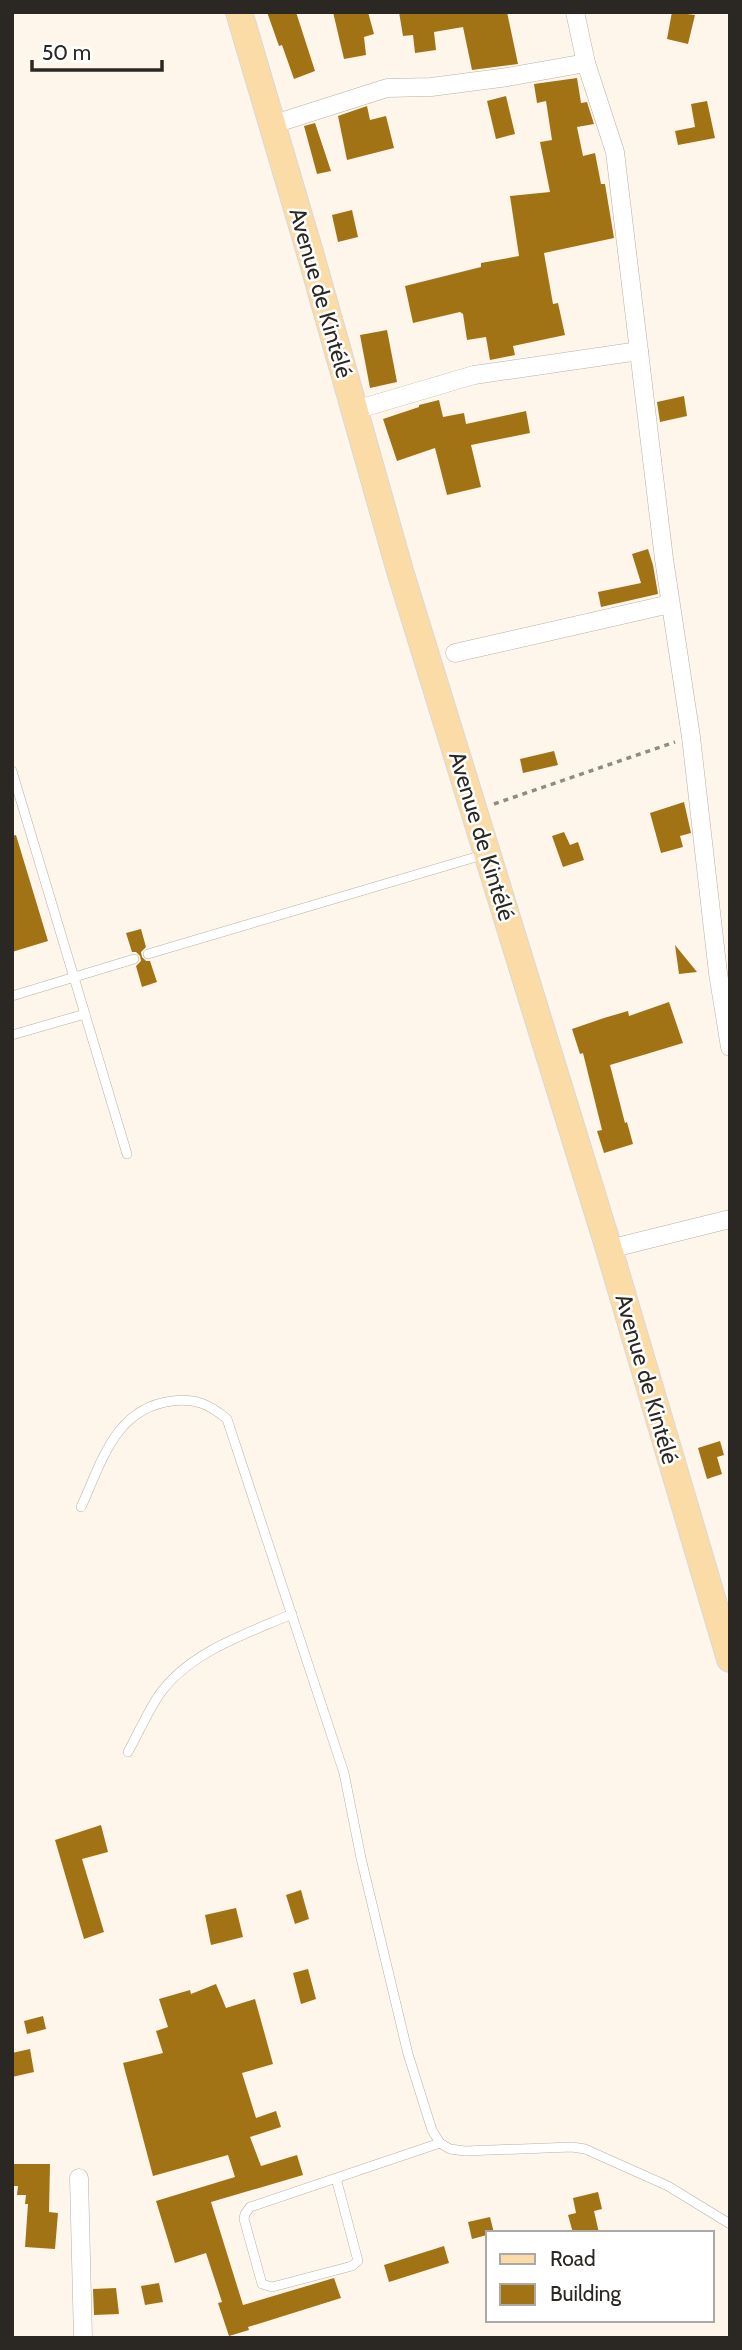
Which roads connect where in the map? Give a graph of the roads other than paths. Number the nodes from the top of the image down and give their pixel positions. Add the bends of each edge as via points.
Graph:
1 (239, 12) edge
2 (575, 12) edge
3 (586, 63) junction
4 (271, 125) junction
5 (639, 351) junction
6 (355, 410) junction
7 (670, 604) junction
8 (455, 653) dead end
9 (12, 771) edge
10 (488, 853) junction
11 (148, 954) dead end
12 (134, 959) dead end
13 (74, 977) junction
14 (12, 996) edge
15 (85, 1014) junction
16 (12, 1035) edge
17 (730, 1047) edge
18 (127, 1154) dead end
19 (730, 1219) edge
20 (609, 1249) junction
21 (81, 1507) dead end
22 (292, 1614) junction
23 (727, 1642) edge
24 (128, 1752) dead end
25 (440, 2143) junction
26 (79, 2178) dead end
27 (336, 2178) junction
28 (730, 2224) edge
29 (83, 2338) edge

1 - 4 main road, Avenue de Kintélé
2 - 3 street
3 - 4 street via 444,85 387,88
3 - 5 street via 615,152
4 - 6 main road, Avenue de Kintélé
5 - 6 street via 474,375
5 - 7 street
6 - 10 main road, Avenue de Kintélé
7 - 8 street
7 - 17 street
9 - 13 lane
10 - 11 lane
10 - 20 main road, Avenue de Kintélé
12 - 13 lane
13 - 14 lane
13 - 15 lane
15 - 16 lane
15 - 18 lane
19 - 20 street
20 - 23 main road, Avenue de Kintélé
21 - 22 lane via 112,1442 141,1410 184,1400 211,1405 227,1419
22 - 24 lane via 221,1645 180,1672 159,1696
22 - 25 lane via 344,1773 408,2054
25 - 27 lane
25 - 28 lane via 450,2150 465,2151 585,2149 668,2186
26 - 29 street
27 - 27 lane via 247,2210 244,2219 262,2284 272,2287 358,2261

